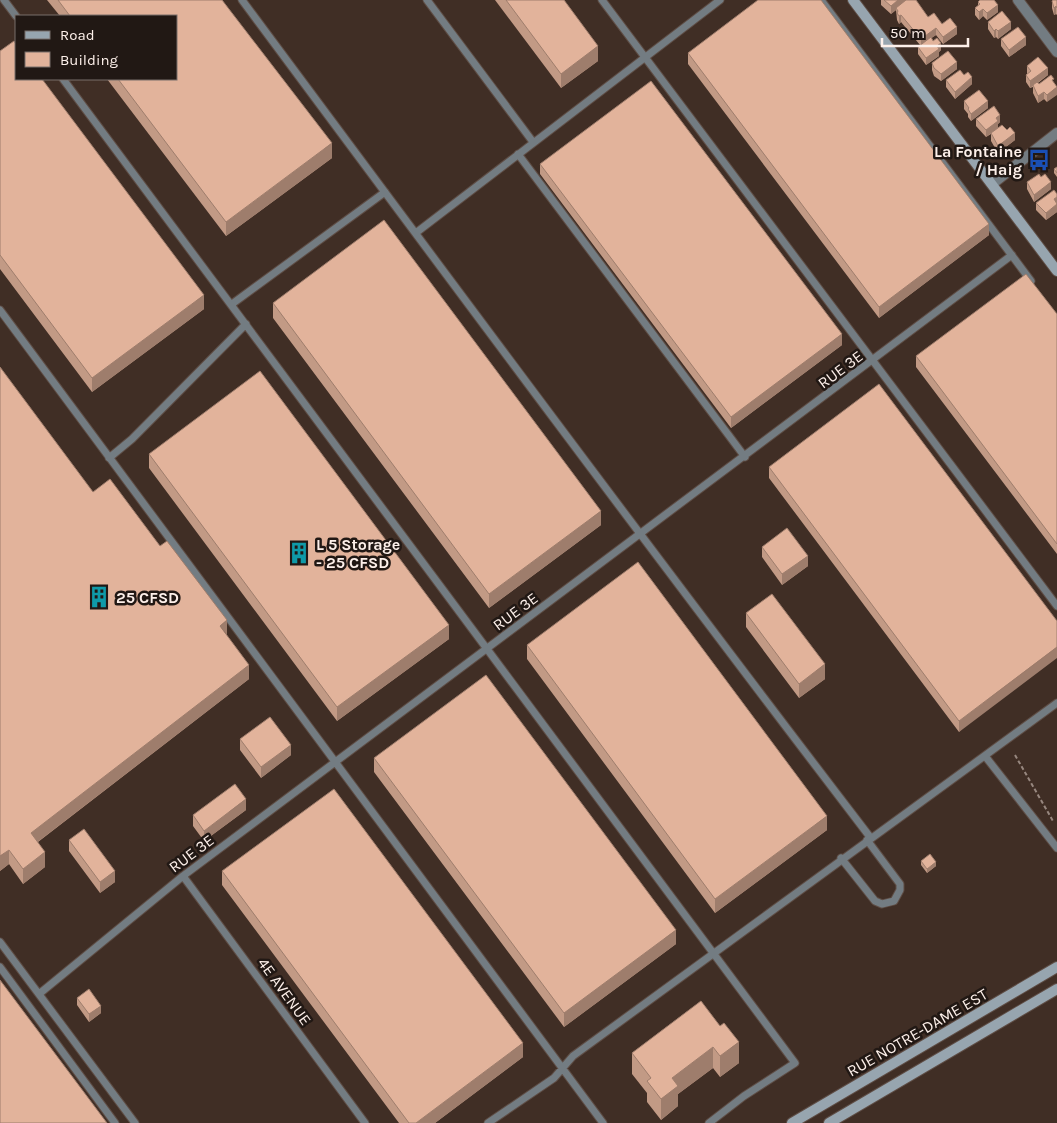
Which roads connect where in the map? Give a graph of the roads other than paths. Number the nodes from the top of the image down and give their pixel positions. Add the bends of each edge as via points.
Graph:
1 (4, 0) edge
2 (242, 0) edge
3 (427, 0) edge
4 (602, 0) edge
5 (720, 0) edge
6 (821, 0) edge
7 (853, 0) edge
8 (1018, 0) edge
9 (15, 15) edge
10 (1057, 52) edge
11 (644, 56) junction
12 (64, 80) edge
13 (1057, 133) edge
14 (533, 142) junction
15 (518, 154) junction
16 (992, 184) junction
17 (385, 192) junction
18 (417, 232) junction
19 (1012, 255) junction
20 (1057, 271) edge
21 (1035, 285) edge
22 (232, 304) junction
23 (0, 310) edge
24 (246, 324) junction
25 (872, 362) junction
26 (745, 457) junction
27 (109, 458) junction
28 (639, 535) junction
29 (1057, 606) edge
30 (487, 649) junction
31 (1057, 703) edge
32 (985, 756) junction
33 (335, 762) junction
34 (869, 838) junction
35 (1057, 848) edge
36 (841, 858) junction
37 (183, 876) junction
38 (0, 942) edge
39 (713, 954) junction
40 (0, 967) edge
41 (1057, 967) edge
42 (1057, 989) edge
43 (39, 994) junction
44 (562, 1068) junction
45 (115, 1123) edge
46 (134, 1123) edge
47 (365, 1123) edge
48 (488, 1123) edge
49 (603, 1123) edge
50 (709, 1123) edge
51 (792, 1123) edge
52 (829, 1123) edge

1 - 9 lane
2 - 17 lane
3 - 14 lane
4 - 11 lane
5 - 11 lane
6 - 19 lane
7 - 16 main road
8 - 10 street
11 - 14 lane
11 - 25 lane
12 - 22 lane
13 - 16 street
14 - 15 lane
15 - 18 lane
15 - 26 lane
16 - 20 main road
17 - 18 lane
17 - 22 lane
18 - 28 lane
19 - 21 lane
19 - 25 lane, RUE 3E
22 - 24 lane
23 - 27 lane
24 - 27 lane
24 - 30 lane
25 - 26 lane, RUE 3E
25 - 29 lane
26 - 28 lane, RUE 3E
27 - 33 lane
28 - 30 lane, RUE 3E
28 - 34 lane
30 - 33 lane, RUE 3E
30 - 39 lane
31 - 32 lane
32 - 34 lane
32 - 35 lane
33 - 37 lane, RUE 3E
33 - 44 lane
34 - 36 lane
34 - 36 lane via 900,884 894,901 882,904 875,901
36 - 39 lane
37 - 43 lane, RUE 3E
37 - 47 lane, 4E AVENUE
38 - 43 lane
39 - 44 lane via 573,1056
39 - 50 lane via 795,1063
40 - 45 lane
41 - 51 main road, RUE NOTRE-DAME EST
42 - 52 main road, RUE NOTRE-DAME EST
43 - 46 lane
44 - 48 lane via 554,1078
44 - 49 lane

